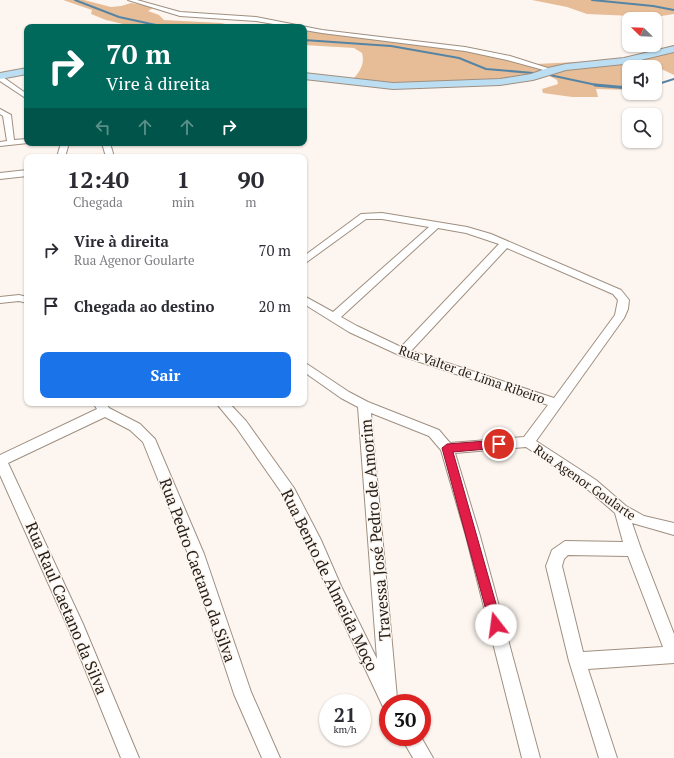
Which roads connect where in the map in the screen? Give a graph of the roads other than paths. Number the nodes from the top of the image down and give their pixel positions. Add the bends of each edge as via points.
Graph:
1 (131, 0) edge
2 (284, 24) edge
3 (307, 29) edge
4 (674, 49) edge
5 (551, 70) junction
6 (24, 72) edge
7 (0, 76) edge
8 (307, 76) edge
9 (24, 95) edge
10 (0, 111) edge
11 (24, 141) edge
12 (11, 143) junction
13 (0, 144) edge
14 (24, 173) edge
15 (0, 176) edge
16 (435, 226) junction
17 (505, 244) junction
18 (307, 259) edge
19 (23, 299) edge
20 (0, 300) edge
21 (307, 301) edge
22 (333, 318) junction
23 (404, 352) junction
24 (307, 368) edge
25 (556, 403) junction
26 (364, 405) junction
27 (225, 406) edge
28 (102, 407) edge
29 (528, 442) junction
30 (447, 448) junction
31 (0, 461) edge
32 (621, 510) junction
33 (674, 529) edge
34 (633, 549) junction
35 (669, 629) edge
36 (674, 655) edge
37 (577, 661) junction
38 (386, 694) edge
39 (389, 694) edge
40 (416, 746) edge
41 (130, 758) edge
42 (271, 758) edge
43 (424, 758) edge
44 (531, 758) edge
45 (608, 758) edge

1 - 2 street via 180,14 256,19
3 - 5 street via 483,51
4 - 5 street via 624,61
5 - 8 street via 533,77 500,82 402,86
6 - 7 street
7 - 9 street
10 - 12 street via 7,114
11 - 12 street
12 - 13 street
14 - 15 street
16 - 17 street, Rua Valter de Lima Ribeiro via 467,230
16 - 18 street, Rua Valter de Lima Ribeiro via 382,216 361,217
16 - 22 street
17 - 23 street
17 - 25 street, Rua Valter de Lima Ribeiro via 617,292 624,300 620,316
19 - 20 street
21 - 22 street, Rua Valter de Lima Ribeiro
22 - 23 street, Rua Valter de Lima Ribeiro via 374,340
23 - 25 street, Rua Valter de Lima Ribeiro
24 - 26 street
25 - 29 street
26 - 30 street via 434,433
26 - 39 street, Travessa José Pedro de Amorim
27 - 38 street, Rua Bento de Almeida Moço via 241,424 289,492
28 - 31 street
28 - 42 street, Rua Pedro Caetano da Silva via 135,427 148,439 196,554 243,694
29 - 30 street, Rua Agenor Goularte
29 - 32 street, Rua Agenor Goularte via 591,484
30 - 44 street
31 - 41 street, Rua Raul Caetano da Silva via 77,630
32 - 33 street, Rua Agenor Goularte via 641,521
32 - 34 street
34 - 35 street
34 - 37 street via 565,548 557,555 554,566 556,578
35 - 36 street
36 - 37 street
37 - 45 street
40 - 43 street

